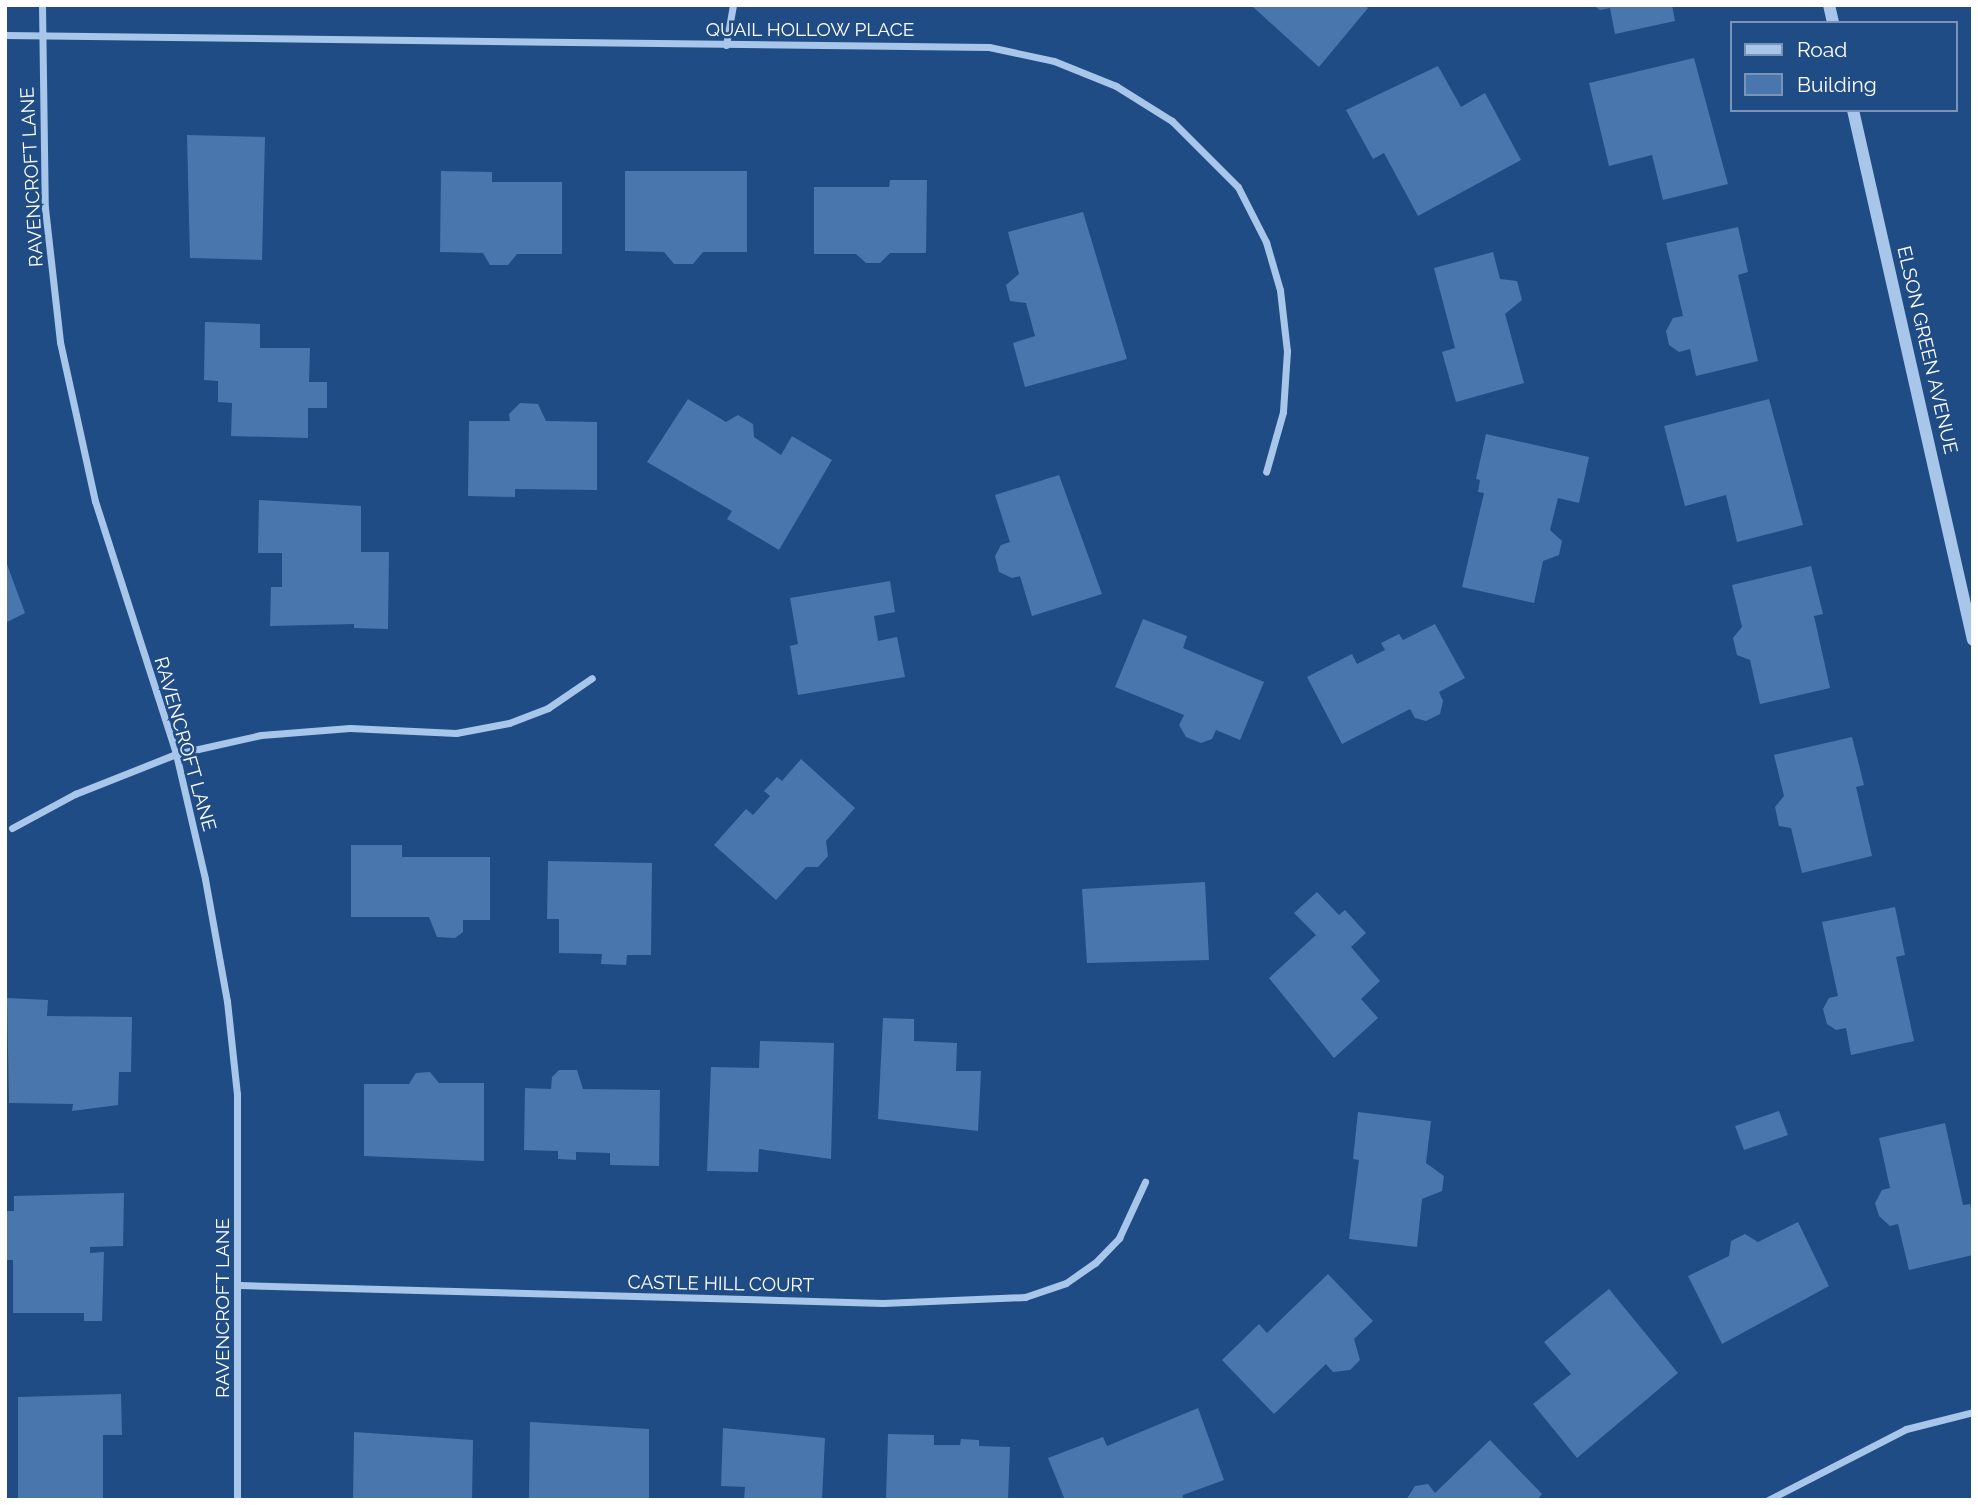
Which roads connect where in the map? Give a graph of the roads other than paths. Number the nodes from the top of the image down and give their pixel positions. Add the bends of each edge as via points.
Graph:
1 (42, 5) edge
2 (733, 5) edge
3 (5, 35) edge
4 (42, 36) junction
5 (726, 45) junction
6 (1853, 112) edge
7 (1266, 472) dead end
8 (1973, 640) edge
9 (592, 678) dead end
10 (176, 754) junction
11 (12, 828) dead end
12 (1145, 1182) dead end
13 (240, 1285) junction
14 (1973, 1412) edge
15 (237, 1500) edge
16 (1768, 1500) edge

1 - 4 street, RAVENCROFT LANE
2 - 5 street
3 - 4 street, QUAIL HOLLOW PLACE
4 - 5 street, QUAIL HOLLOW PLACE
4 - 10 street, RAVENCROFT LANE via 46,208 60,342 95,501
5 - 7 street, QUAIL HOLLOW PLACE via 989,47 1054,61 1116,86 1172,121 1238,187 1266,242 1280,290 1287,351 1283,412
6 - 8 street, ELSON GREEN AVENUE
9 - 10 street via 548,708 509,723 457,733 350,728 261,735
10 - 11 street via 75,794
10 - 13 street, RAVENCROFT LANE via 227,1001 237,1094
12 - 13 street, CASTLE HILL COURT via 1119,1238 1095,1263 1066,1283 1025,1297 869,1303
13 - 15 street, RAVENCROFT LANE
14 - 16 street via 1906,1429

